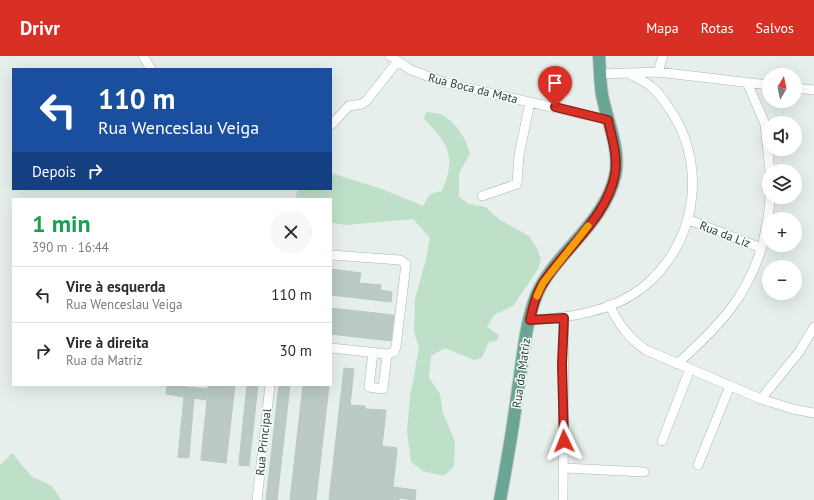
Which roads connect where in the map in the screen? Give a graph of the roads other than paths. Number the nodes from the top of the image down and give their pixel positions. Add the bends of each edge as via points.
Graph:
1 (144, 56) edge
2 (599, 56) edge
3 (663, 56) edge
4 (394, 59) edge
5 (150, 68) edge
6 (658, 72) junction
7 (600, 74) junction
8 (630, 74) junction
9 (747, 82) junction
10 (762, 84) edge
11 (802, 89) edge
12 (814, 90) edge
13 (530, 102) junction
14 (608, 120) junction
15 (332, 124) edge
16 (769, 164) edge
17 (482, 196) dead end
18 (769, 204) edge
19 (689, 220) junction
20 (761, 248) junction
21 (332, 255) edge
22 (608, 305) junction
23 (564, 318) junction
24 (530, 320) junction
25 (814, 327) edge
26 (332, 348) edge
27 (373, 352) junction
28 (387, 354) junction
29 (677, 364) junction
30 (690, 369) junction
31 (270, 386) edge
32 (730, 386) junction
33 (760, 399) junction
34 (814, 413) edge
35 (662, 441) dead end
36 (698, 465) dead end
37 (565, 468) junction
38 (644, 472) dead end
39 (257, 500) edge
40 (500, 500) edge
41 (564, 500) edge

1 - 5 street
2 - 7 main road, Rua da Matriz
3 - 6 street
4 - 13 street, Rua Boca da Mata via 427,77
4 - 15 street via 367,100 362,104 349,106
6 - 8 street
6 - 9 street
7 - 8 street
7 - 14 main road, Rua da Matriz
8 - 19 street via 660,95 684,137 690,152 693,176
9 - 10 street
9 - 16 street via 765,124
11 - 12 street
13 - 14 street, Rua Boca da Mata
13 - 17 street via 519,155 517,184
14 - 24 main road, Rua da Matriz via 616,164 612,186 595,216 543,283 537,294
18 - 20 street
19 - 20 street, Rua da Liz
19 - 22 street via 670,258 656,274 629,297
20 - 29 street via 747,286 738,301 710,334
21 - 28 street via 400,260 406,264 396,347 394,352
22 - 23 street
22 - 29 street via 625,333 633,341
23 - 24 street
23 - 37 street via 562,364
24 - 40 main road, Rua da Matriz
25 - 33 street via 799,352
26 - 27 street
27 - 28 street
27 - 28 street via 369,387 383,389
29 - 30 street
30 - 32 street
30 - 35 street
31 - 39 street, Rua Principal
32 - 33 street
32 - 36 street
33 - 34 street
37 - 38 street
37 - 41 street

